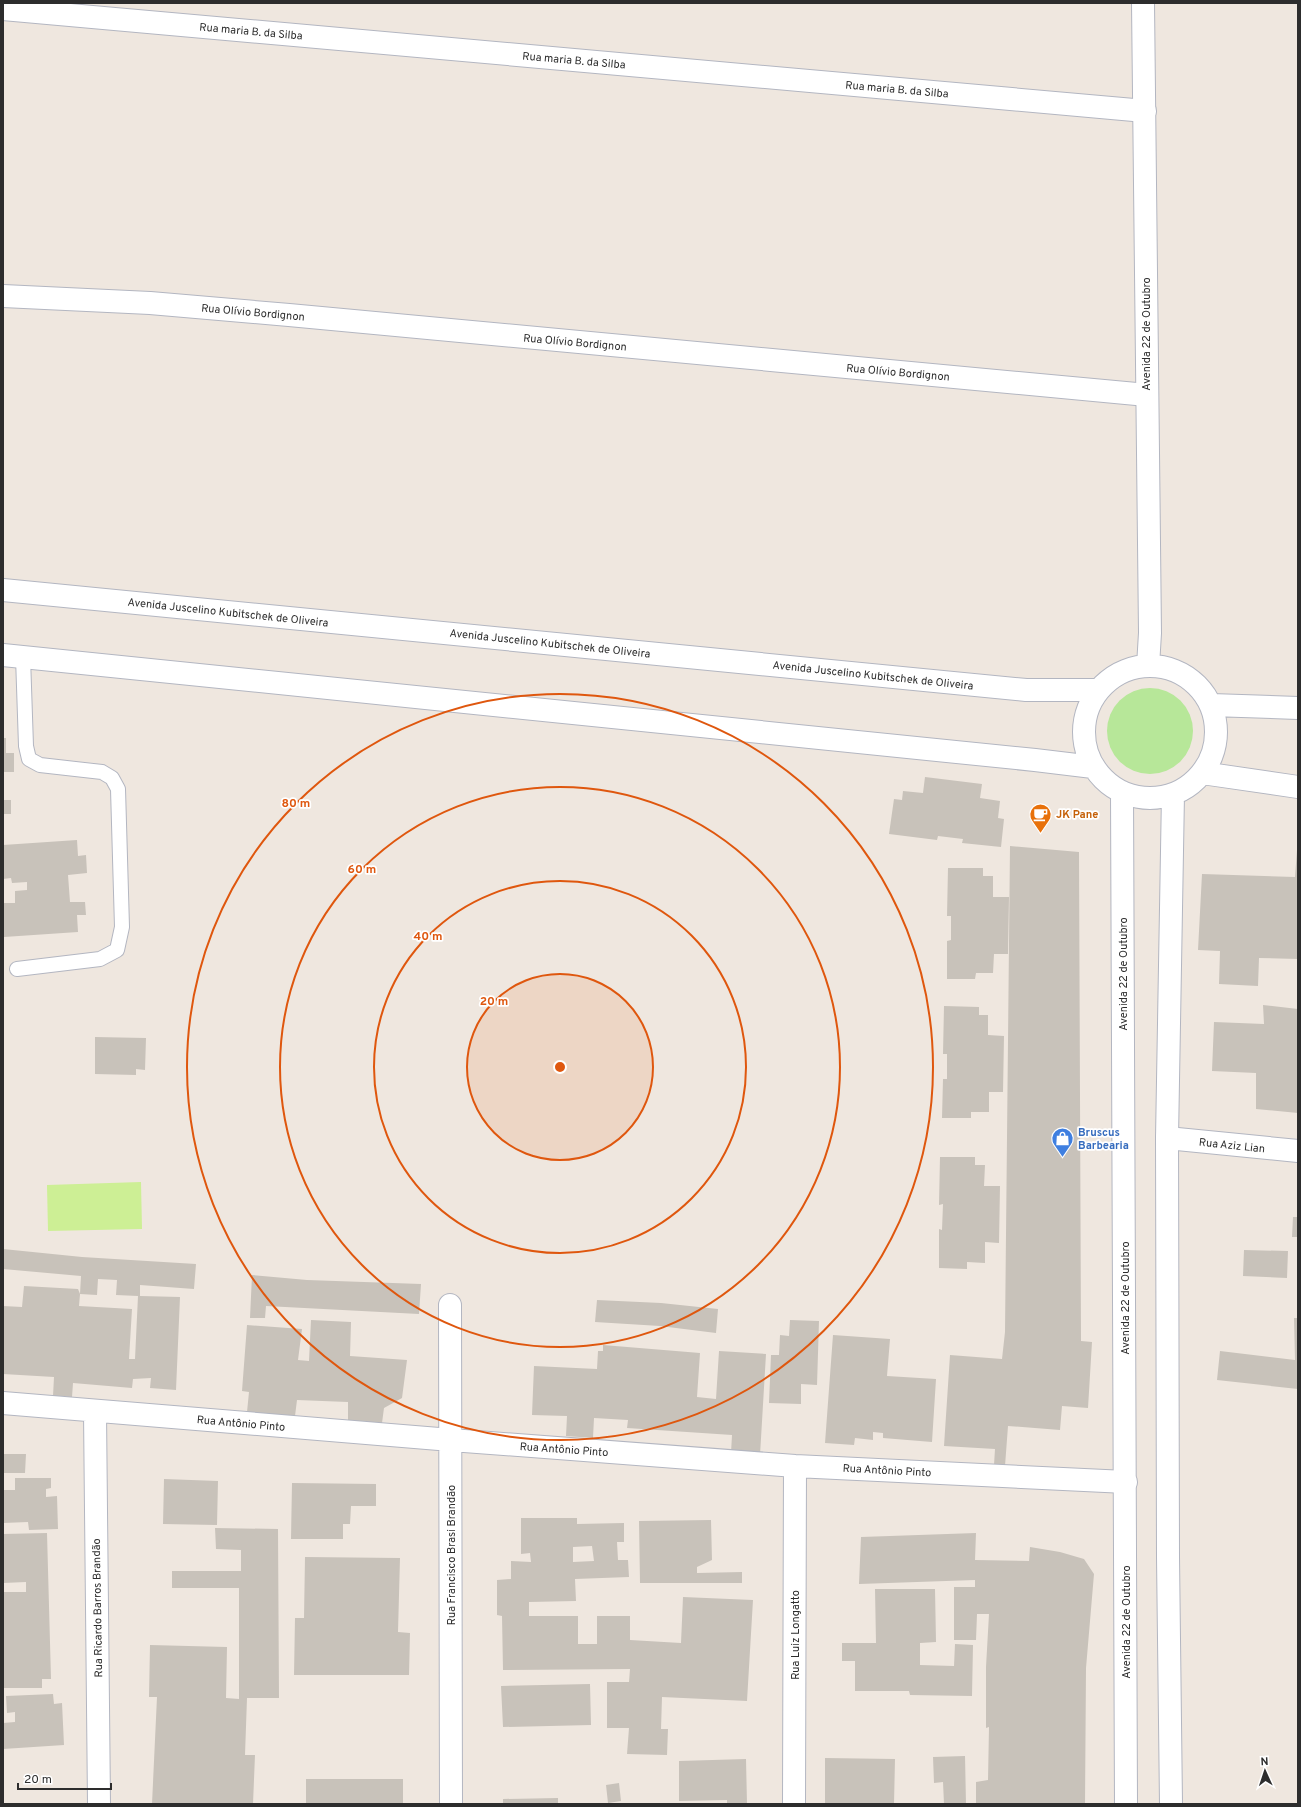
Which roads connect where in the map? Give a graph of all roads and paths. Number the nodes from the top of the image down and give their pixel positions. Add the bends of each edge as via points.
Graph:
1 (1143, 3) edge
2 (3, 9) edge
3 (1145, 111) junction
4 (3, 296) edge
5 (1147, 395) junction
6 (3, 590) edge
7 (13, 656) edge
8 (1148, 666) junction
9 (1098, 690) junction
10 (1211, 705) junction
11 (1298, 708) edge
12 (1094, 767) junction
13 (1202, 773) junction
14 (1298, 787) edge
15 (1122, 792) junction
16 (1173, 794) junction
17 (16, 969) dead end
18 (1167, 1138) junction
19 (1298, 1151) edge
20 (450, 1305) dead end
21 (3, 1403) edge
22 (95, 1412) junction
23 (452, 1440) junction
24 (795, 1466) junction
25 (1126, 1482) junction
26 (99, 1804) edge
27 (451, 1804) edge
28 (794, 1804) edge
29 (1126, 1804) edge
30 (1171, 1804) edge

1 - 3 street, Avenida 22 de Outubro
2 - 3 street, Rua maria B. da Silba
3 - 5 street, Avenida 22 de Outubro
4 - 5 street, Rua Olívio Bordignon via 150,303 281,314
5 - 8 street, Avenida 22 de Outubro via 1150,634
6 - 9 street, Avenida Juscelino Kubitschek de Oliveira via 1026,690
7 - 12 street
7 - 17 lane via 29,759 40,765 102,772 112,778 118,789 122,927 117,950 100,959
8 - 9 street via 1133,667 1120,673
8 - 10 street via 1164,667 1192,680
9 - 12 street via 1090,702 1083,728 1084,742
10 - 11 street
10 - 13 street via 1217,733 1214,748
12 - 15 street via 1106,782
13 - 14 street
13 - 16 street via 1189,786
15 - 16 street via 1142,798
15 - 25 street, Avenida 22 de Outubro
16 - 18 street
18 - 19 street, Rua Aziz Lian
18 - 30 street
20 - 23 street, Rua Francisco Brasi Brandão
21 - 22 street, Rua Antônio Pinto
22 - 23 street, Rua Antônio Pinto
22 - 26 street, Rua Ricardo Barros Brandão
23 - 24 street, Rua Antônio Pinto
23 - 27 street, Rua Francisco Brasi Brandão
24 - 25 street, Rua Antônio Pinto
24 - 28 street, Rua Luiz Longatto
25 - 29 street, Avenida 22 de Outubro

